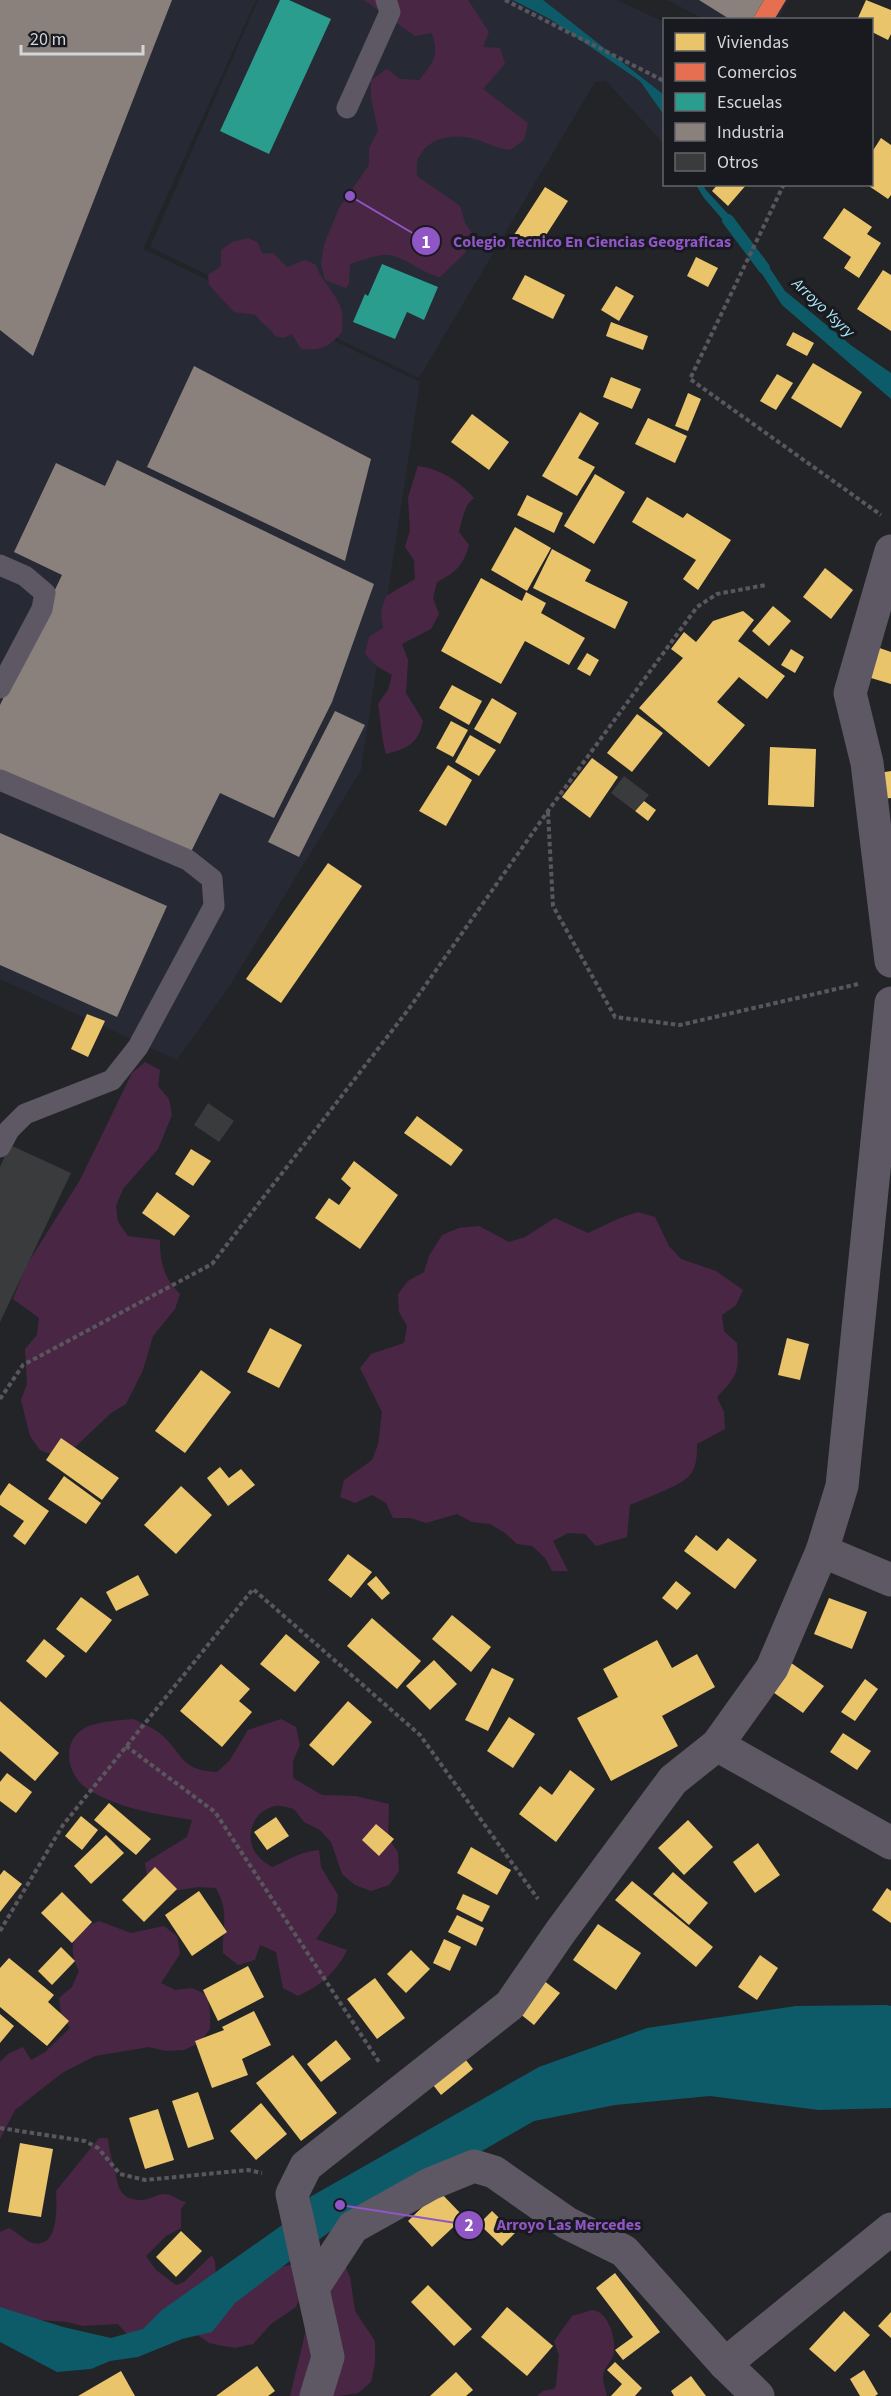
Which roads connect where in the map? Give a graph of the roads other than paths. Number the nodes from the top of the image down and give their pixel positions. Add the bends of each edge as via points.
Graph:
1 (386, 0) edge
2 (347, 108) dead end
3 (891, 551) edge
4 (0, 565) edge
5 (0, 688) edge
6 (0, 780) edge
7 (884, 982) edge
8 (0, 1147) edge
9 (822, 1551) junction
10 (891, 1580) edge
11 (717, 1745) junction
12 (891, 1843) edge
13 (891, 2229) edge
14 (311, 2277) junction
15 (725, 2364) junction
16 (316, 2396) edge
17 (758, 2396) edge

1 - 2 lane via 390,12
3 - 7 street via 850,693 867,763
4 - 5 lane via 25,576 45,593 42,609
6 - 8 lane via 188,860 212,879 214,906 138,1047 112,1080 26,1114 9,1130
7 - 9 street via 842,1486
9 - 10 street
9 - 11 street via 772,1668
11 - 12 street
11 - 14 street via 673,1780 510,2005 306,2166 295,2187
13 - 15 street
14 - 15 street via 353,2227 430,2184 474,2166 494,2172 567,2223 624,2251
14 - 16 street via 328,2357
15 - 17 street

